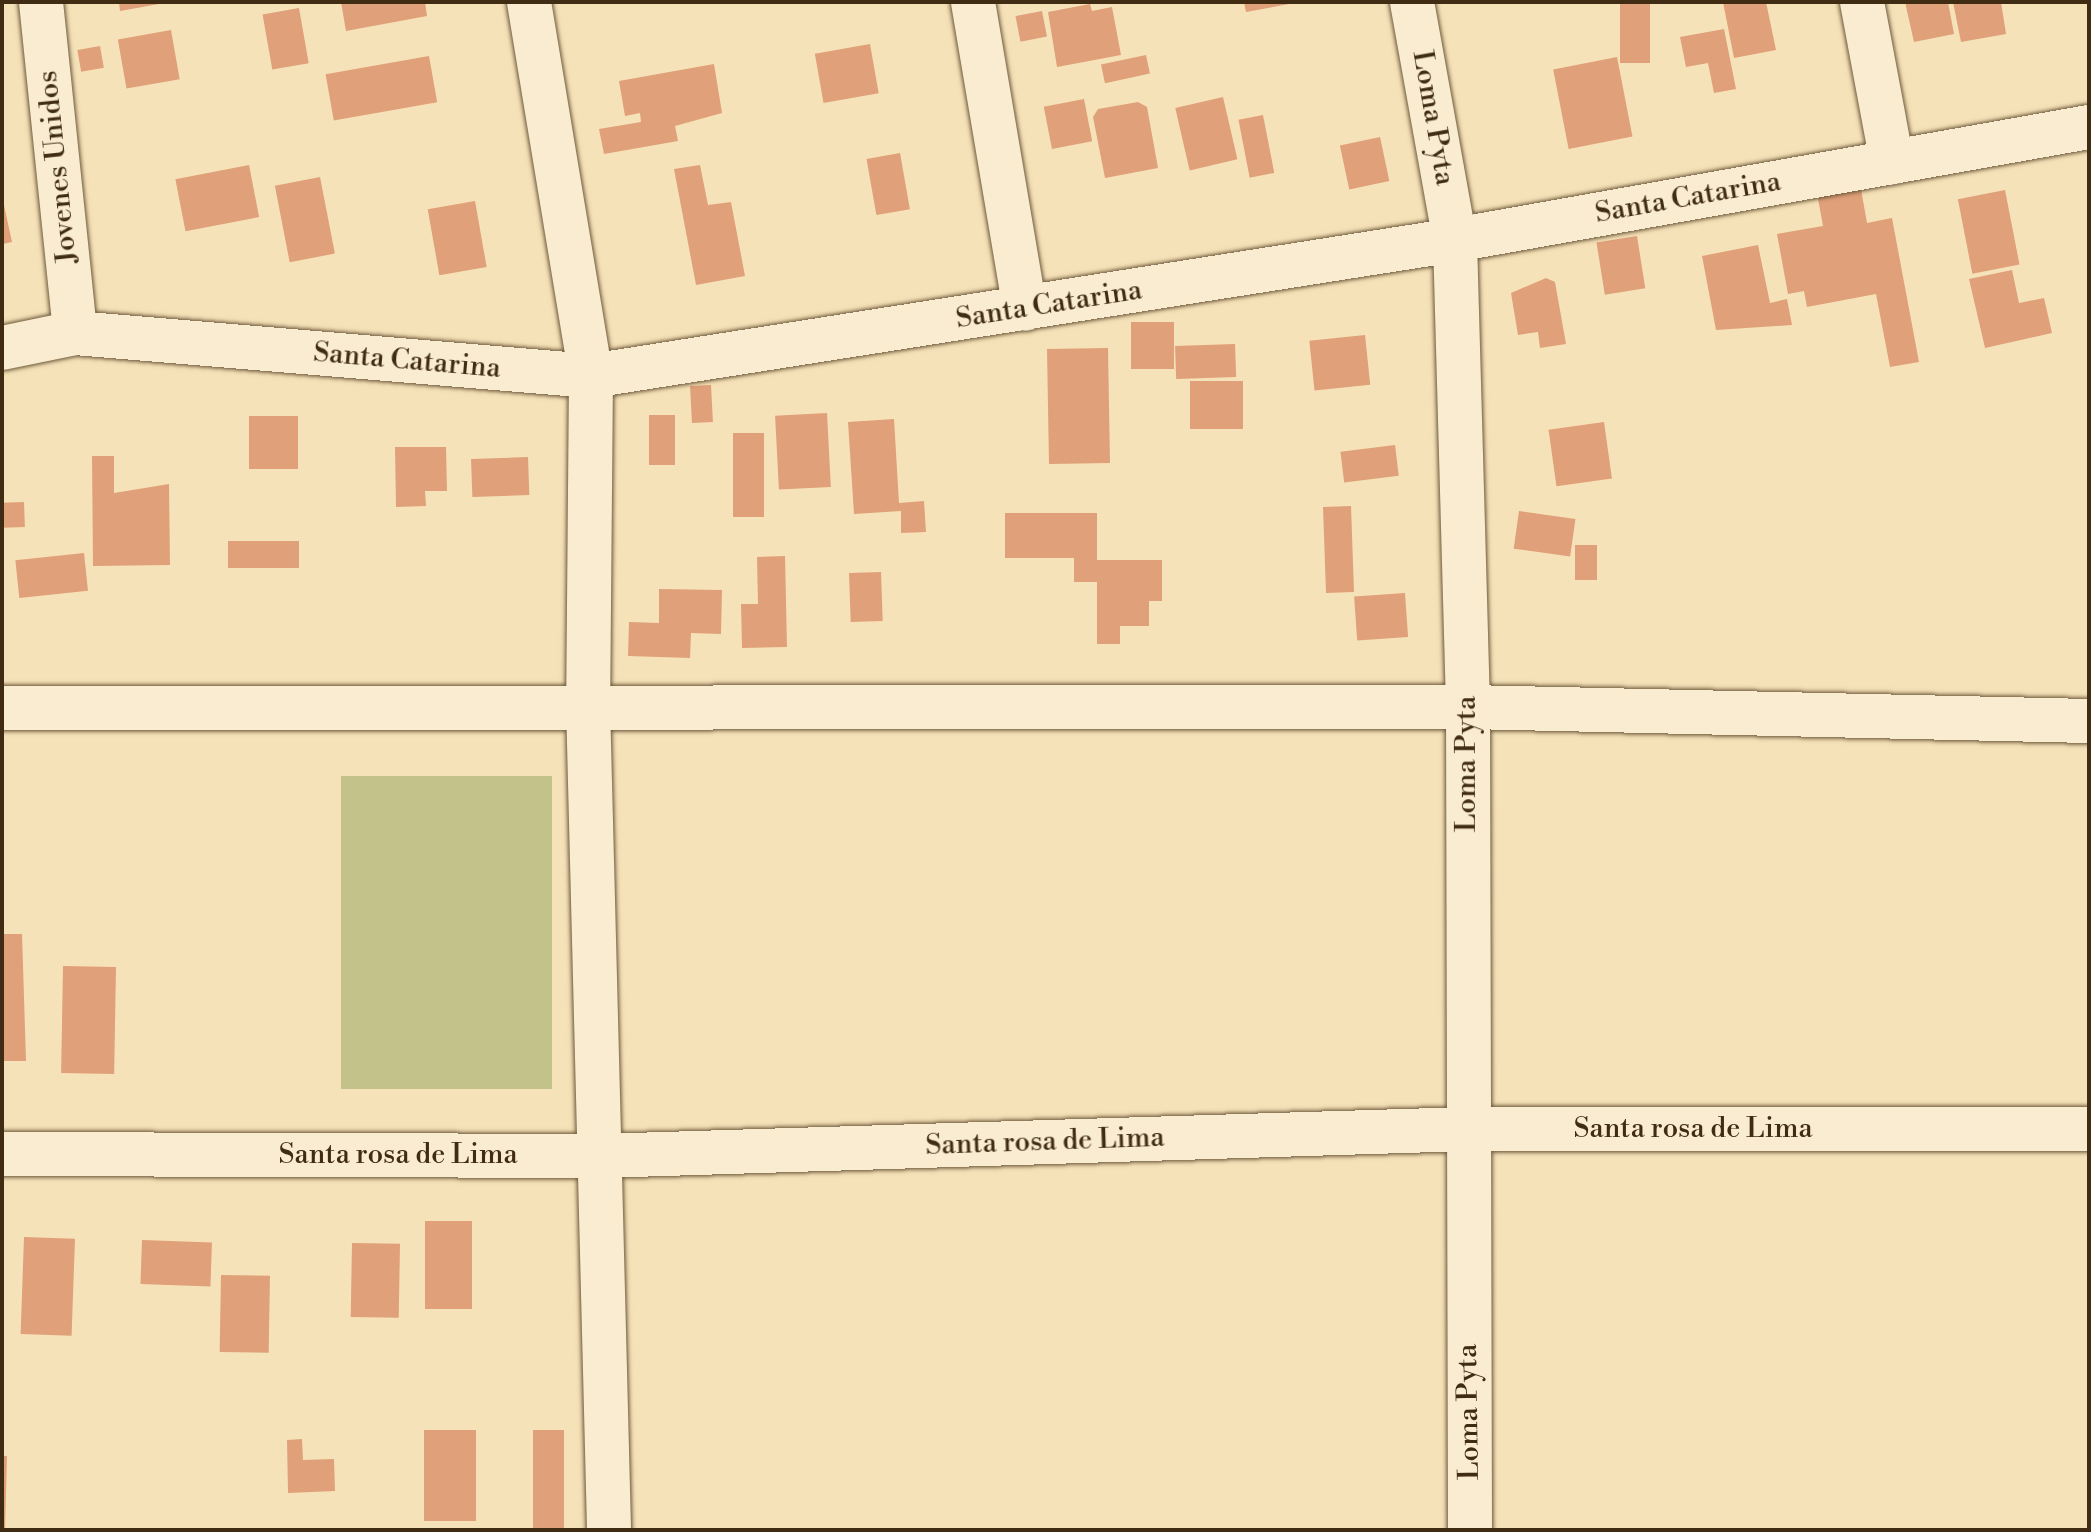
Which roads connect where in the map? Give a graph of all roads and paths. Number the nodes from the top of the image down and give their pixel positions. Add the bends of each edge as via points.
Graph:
1 (41, 2) edge
2 (529, 2) edge
3 (973, 2) edge
4 (1412, 2) edge
5 (1862, 2) edge
6 (2089, 127) edge
7 (1892, 162) junction
8 (1455, 240) junction
9 (1025, 309) junction
10 (75, 333) junction
11 (2, 348) edge
12 (591, 376) junction
13 (588, 704) junction
14 (1468, 707) junction
15 (2, 708) edge
16 (2089, 721) edge
17 (1466, 1129) junction
18 (2089, 1129) edge
19 (2, 1154) edge
20 (599, 1156) junction
21 (609, 1530) edge
22 (1470, 1530) edge

1 - 10 street, Jovenes Unidos
2 - 12 street
3 - 9 street
4 - 8 street, Loma Pyta
5 - 7 street
6 - 7 street, Santa Catarina
7 - 8 street, Santa Catarina
8 - 9 street, Santa Catarina
8 - 14 street, Loma Pyta
9 - 12 street, Santa Catarina
10 - 11 street, Santa Catarina
10 - 12 street, Santa Catarina
12 - 13 street
13 - 14 street
13 - 15 street
13 - 20 street
14 - 16 street
14 - 17 street, Loma Pyta
17 - 18 street, Santa rosa de Lima
17 - 20 street, Santa rosa de Lima
17 - 22 street, Loma Pyta
19 - 20 street, Santa rosa de Lima
20 - 21 street

